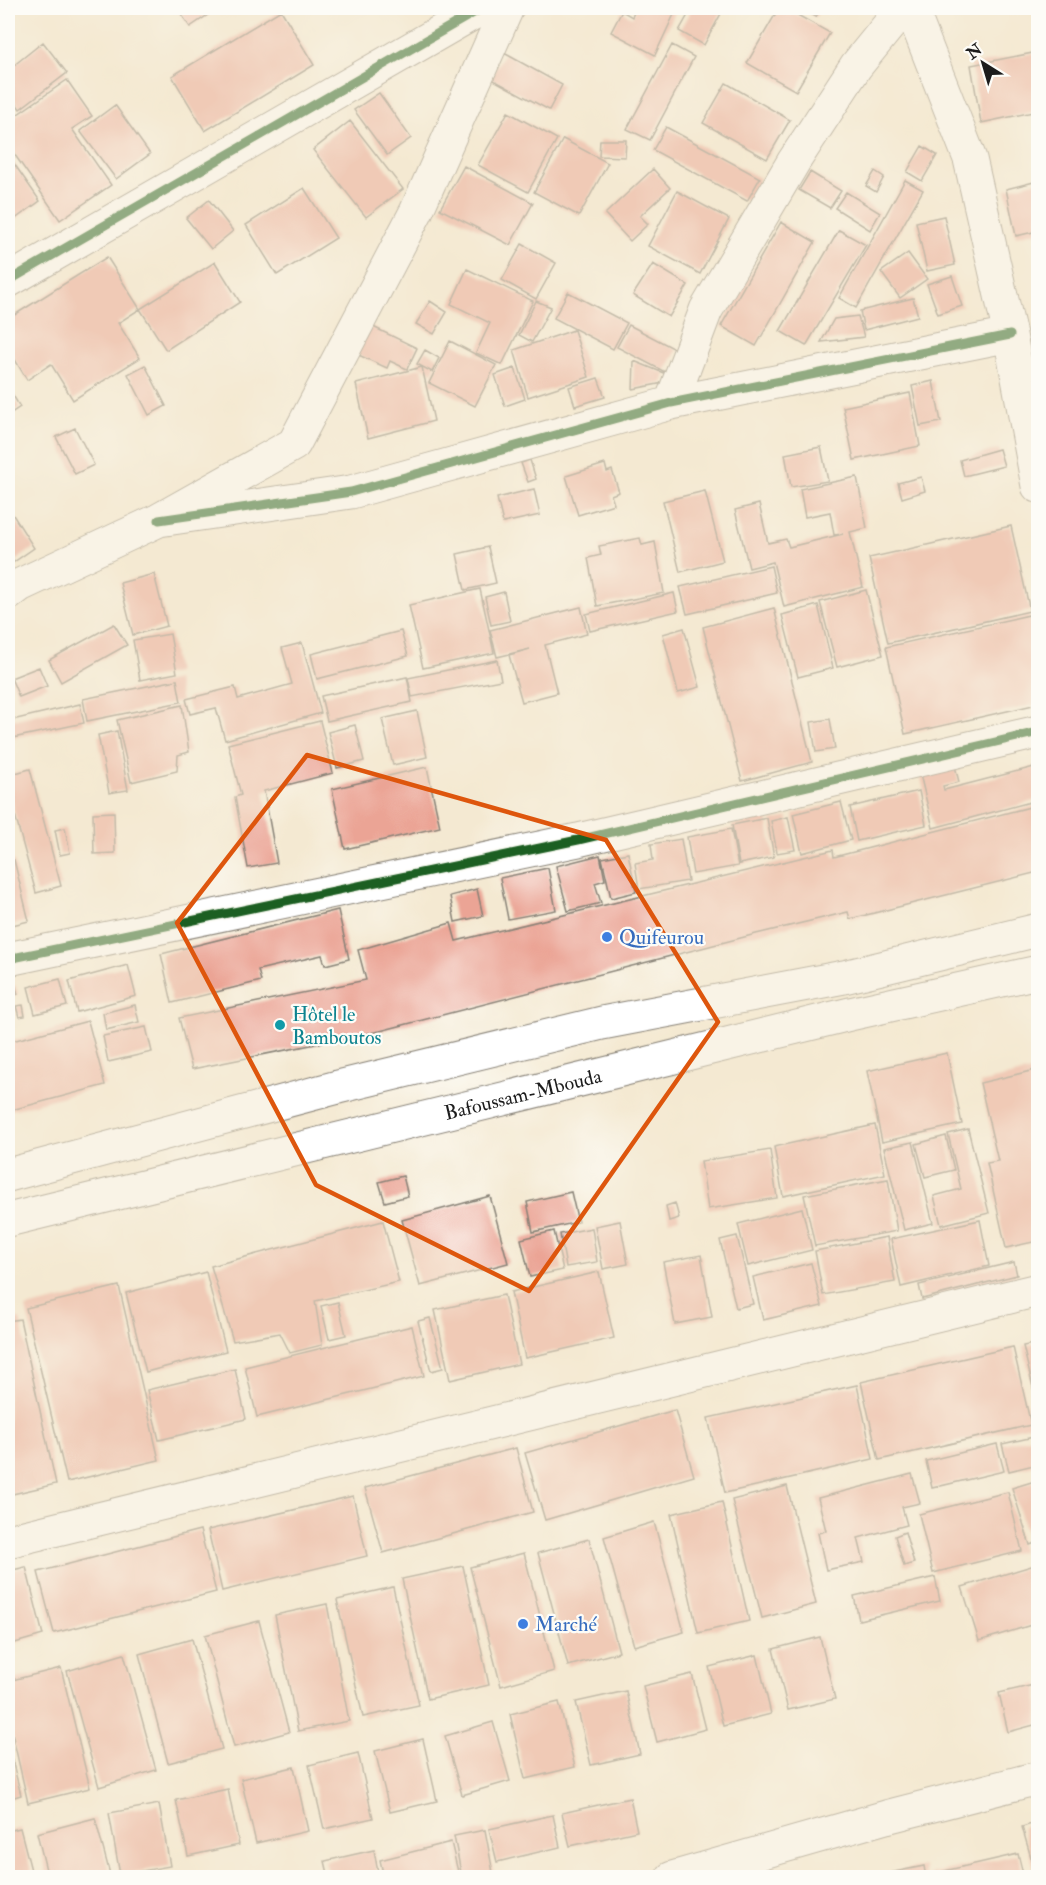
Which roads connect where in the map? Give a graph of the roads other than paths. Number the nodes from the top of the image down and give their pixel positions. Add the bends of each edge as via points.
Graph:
1 (482, 8) edge
2 (507, 8) edge
3 (903, 8) edge
4 (911, 8) edge
5 (8, 281) edge
6 (1010, 335) junction
7 (671, 403) junction
8 (1038, 486) edge
9 (159, 520) junction
10 (8, 594) edge
11 (1038, 732) edge
12 (1038, 930) edge
13 (8, 958) edge
14 (1038, 972) edge
15 (338, 1087) junction
16 (346, 1138) junction
17 (8, 1175) edge
18 (8, 1220) edge
19 (1038, 1290) edge
20 (8, 1541) edge
21 (1038, 1778) edge
22 (672, 1878) edge

1 - 5 main road
2 - 9 main road via 416,212 294,444
3 - 7 main road via 856,66 706,310
4 - 6 main road via 970,159
6 - 7 main road
6 - 8 main road
7 - 9 main road via 351,492
9 - 10 main road
11 - 13 main road via 578,840
12 - 15 main road via 844,977 602,1023
14 - 16 main road, Bafoussam-Mbouda via 850,1014
15 - 16 main road
15 - 17 main road
16 - 18 main road, Bafoussam-Mbouda
19 - 20 main road
21 - 22 main road

